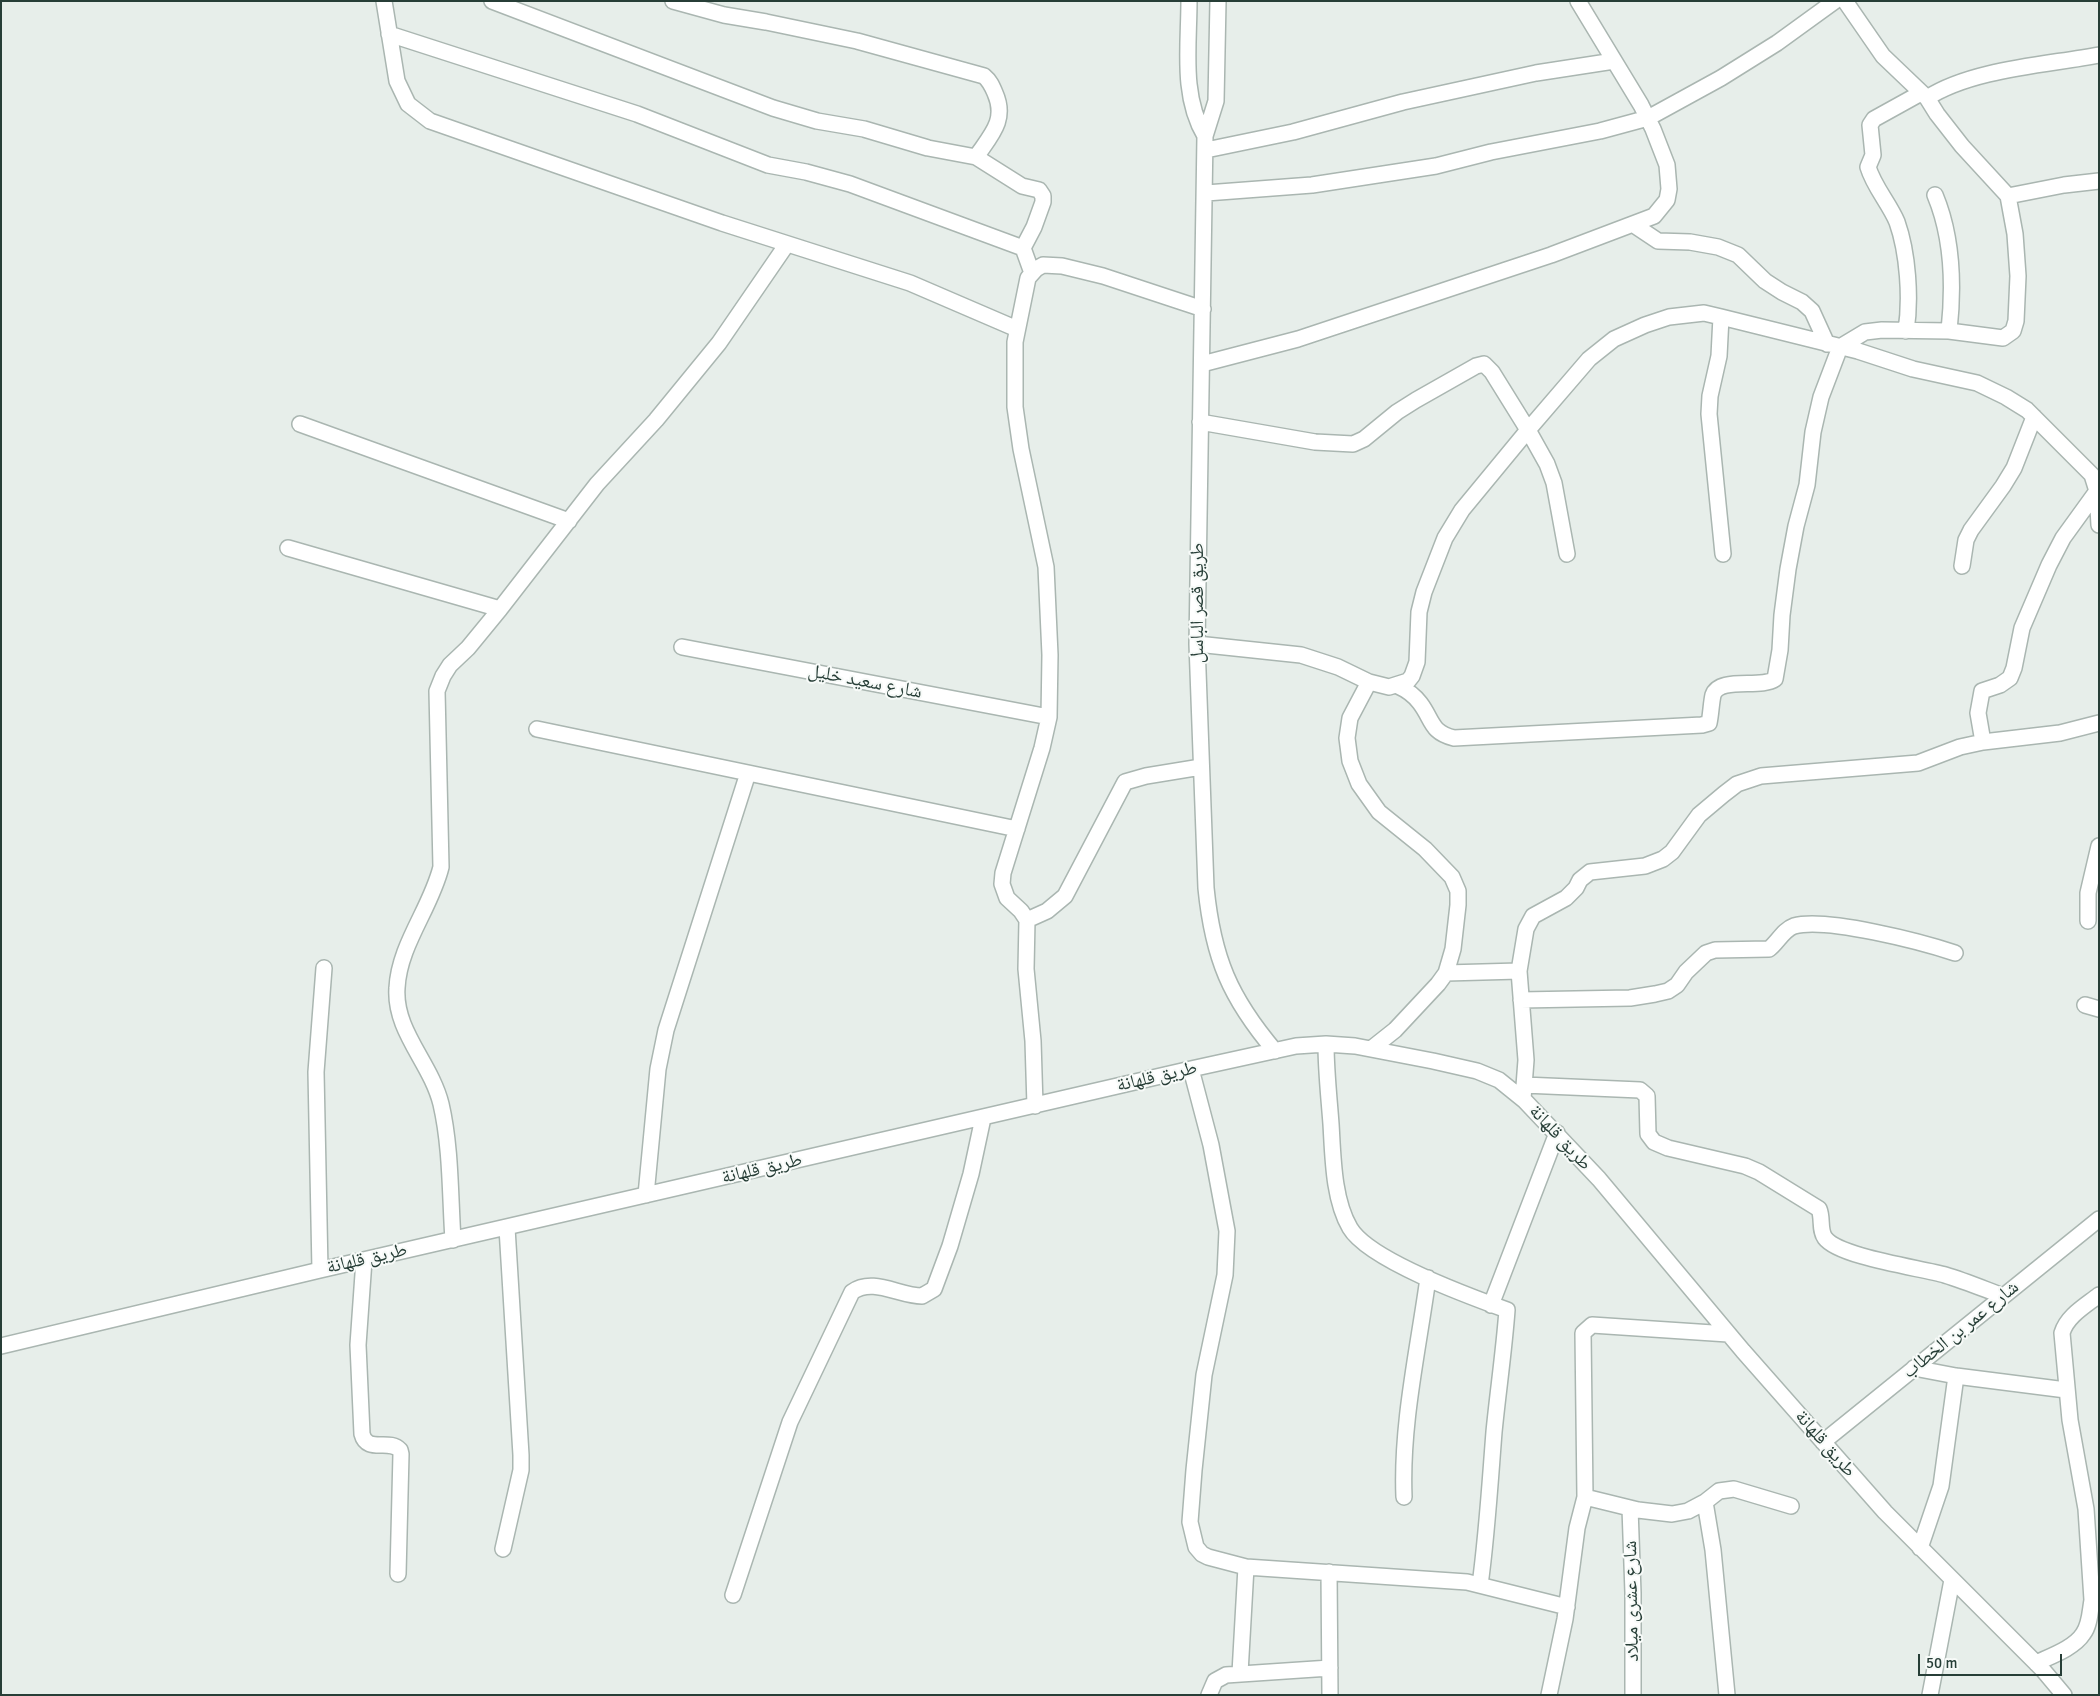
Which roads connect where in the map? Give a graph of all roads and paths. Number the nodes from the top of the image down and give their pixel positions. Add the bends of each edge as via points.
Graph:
1 (384, 1) edge
2 (492, 1) edge
3 (673, 1) edge
4 (1189, 1) edge
5 (1218, 1) edge
6 (1578, 1) edge
7 (1835, 1) edge
8 (1845, 1) edge
9 (389, 34) junction
10 (2099, 55) edge
11 (1614, 61) junction
12 (1924, 95) junction
13 (1648, 118) junction
14 (1206, 143) junction
15 (976, 158) junction
16 (2099, 181) edge
17 (1206, 193) junction
18 (1935, 195) dead end
19 (2008, 196) junction
20 (1634, 225) junction
21 (787, 244) junction
22 (1023, 248) junction
23 (1032, 273) junction
24 (1203, 309) junction
25 (1721, 317) junction
26 (1017, 329) junction
27 (1906, 331) junction
28 (1948, 331) junction
29 (1833, 345) junction
30 (1202, 364) junction
31 (2034, 417) junction
32 (1200, 422) junction
33 (300, 424) dead end
34 (1528, 430) junction
35 (2097, 491) junction
36 (569, 521) junction
37 (2099, 526) edge
38 (288, 548) dead end
39 (1567, 554) dead end
40 (1723, 554) dead end
41 (1962, 566) dead end
42 (500, 609) junction
43 (1197, 644) junction
44 (682, 647) dead end
45 (1369, 682) junction
46 (1398, 686) junction
47 (1048, 717) junction
48 (2099, 723) edge
49 (537, 729) dead end
50 (1983, 742) junction
51 (1201, 767) junction
52 (748, 773) junction
53 (1017, 829) junction
54 (2099, 846) edge
55 (1027, 920) junction
56 (2088, 922) dead end
57 (1955, 953) dead end
58 (324, 968) dead end
59 (1518, 971) junction
60 (1446, 973) junction
61 (1521, 1000) junction
62 (1326, 1044) junction
63 (1371, 1049) junction
64 (1275, 1051) junction
65 (1191, 1069) junction
66 (1524, 1092) junction
67 (1035, 1106) junction
68 (982, 1118) junction
69 (1556, 1133) junction
70 (646, 1195) junction
71 (2099, 1219) edge
72 (507, 1228) junction
73 (453, 1240) junction
74 (364, 1260) junction
75 (320, 1270) junction
76 (1428, 1278) junction
77 (2003, 1296) junction
78 (2099, 1296) edge
79 (1491, 1305) junction
80 (1728, 1334) junction
81 (1, 1346) edge
82 (1914, 1368) junction
83 (1956, 1376) junction
84 (2066, 1390) junction
85 (1823, 1442) junction
86 (1404, 1497) dead end
87 (1585, 1497) junction
88 (1705, 1502) junction
89 (1791, 1506) dead end
90 (1630, 1508) junction
91 (1920, 1548) junction
92 (503, 1549) dead end
93 (1246, 1567) junction
94 (1329, 1572) junction
95 (398, 1574) dead end
96 (1952, 1580) junction
97 (1480, 1584) junction
98 (733, 1595) dead end
99 (1567, 1607) junction
100 (2036, 1663) junction
101 (1330, 1668) junction
102 (1240, 1673) junction
103 (1209, 1695) edge
104 (1330, 1695) edge
105 (1549, 1695) edge
106 (1633, 1695) edge
107 (1727, 1695) edge
108 (1930, 1695) edge
109 (2064, 1695) edge

1 - 9 street
2 - 15 street via 773,108
3 - 15 street via 724,15 857,41 984,76 990,81 1000,107 996,128
4 - 14 street, طريق قصر الباسل via 1189,89 1194,114
5 - 14 street, طريق قصر الباسل via 1216,101
6 - 11 street
7 - 13 street via 1761,53
8 - 12 street via 1883,56
9 - 21 street via 397,81 408,104 430,121
9 - 22 street via 637,114 768,166 850,184
10 - 12 street via 2005,71 1952,84
11 - 13 street
11 - 14 street via 1536,73 1403,102 1293,132
12 - 19 street via 1962,146
12 - 27 street via 1874,119 1870,126 1873,155 1868,167 1897,222 1904,253 1909,289
13 - 17 street via 1436,166 1312,186
13 - 20 street via 1667,165 1669,190 1667,200 1654,216
14 - 17 street, طريق قصر الباسل
15 - 22 street via 1022,186 1041,192 1041,209
16 - 19 street via 2064,184
17 - 24 street, طريق قصر الباسل
18 - 28 street via 1944,215 1949,245 1952,299
19 - 28 street via 2016,234 2018,276 2013,331 2003,338
20 - 29 street via 1658,241 1690,242 1738,255 1765,281 1812,311
20 - 30 street via 1551,256 1298,339
21 - 26 street via 910,283
21 - 36 street via 719,343
22 - 23 street
23 - 24 street via 1043,266 1062,266
23 - 26 street via 1028,278
24 - 30 street, طريق قصر الباسل
25 - 29 street
25 - 34 street via 1704,313 1668,317 1614,339 1589,359
25 - 40 street via 1719,356 1709,414
26 - 47 street via 1014,374 1017,426 1046,567 1050,655
27 - 28 street
27 - 29 street via 1865,332
29 - 31 street via 1913,369 1977,383 2006,397
29 - 46 street via 1788,569 1775,679 1767,684 1739,683 1718,689 1713,695 1709,723 1702,725 1454,738 1437,732 1421,704 1410,692
30 - 32 street, طريق قصر الباسل
31 - 35 street via 2092,474
31 - 41 street via 2014,468 1966,540
32 - 34 street via 1315,442 1353,444 1416,400 1484,364
32 - 43 street, طريق قصر الباسل
33 - 36 street
34 - 39 street via 1554,483
34 - 46 street via 1462,510 1445,538 1419,612 1417,662 1412,676
35 - 37 street
35 - 50 street via 2063,538 2049,565 2022,628 2010,678 1982,691 1978,713
36 - 42 street
38 - 42 street
42 - 73 street via 450,665 437,691 440,867 438,880 399,970 396,989 399,1012 441,1102
43 - 45 street via 1301,655 1338,667
43 - 51 street, طريق قصر الباسل
44 - 47 street, شارع سعيد خليل
45 - 46 street
45 - 60 street via 1350,718 1347,738 1350,761 1359,784 1379,812 1425,849 1455,883 1458,906 1453,949
47 - 53 street
48 - 50 street via 2060,733
49 - 52 street
50 - 59 street via 1918,763 1761,776 1737,784 1699,815 1672,852 1663,859 1645,866 1590,872 1566,898 1533,916 1526,930
51 - 55 street via 1125,782 1065,896 1047,911
51 - 64 street, طريق قصر الباسل via 1209,924 1218,960 1252,1024
52 - 53 street
52 - 70 street via 666,1030 658,1069
53 - 55 street via 1002,884 1007,898
54 - 56 street via 2088,893
55 - 67 street via 1026,970
57 - 61 street via 1928,944 1838,926 1806,924 1787,929 1769,949 1706,953 1668,991 1630,998
58 - 75 street via 316,1072
59 - 60 street
59 - 61 street
60 - 63 street via 1395,1030
61 - 66 street via 1526,1060
62 - 63 street, طريق قلهانة
62 - 64 street, طريق قلهانة
62 - 76 street via 1333,1161 1343,1212 1350,1228 1366,1245
63 - 66 street, طريق قلهانة via 1477,1071
64 - 65 street, طريق قلهانة
65 - 67 street, طريق قلهانة
65 - 93 street via 1211,1145 1227,1231 1225,1275 1204,1375 1190,1522 1196,1547 1202,1554
66 - 69 street, طريق قلهانة
66 - 77 street via 1640,1090 1647,1096 1648,1134 1654,1142 1759,1172 1819,1209 1823,1235 1837,1247 1943,1275
67 - 68 street, طريق قلهانة
68 - 70 street, طريق قلهانة
68 - 98 street via 971,1174 934,1289 922,1296 872,1286 859,1287 852,1292 790,1422
69 - 79 street
69 - 80 street, طريق قلهانة via 1599,1179
70 - 72 street, طريق قلهانة
71 - 77 street, شارع عمر بن الخطاب
72 - 73 street, طريق قلهانة
72 - 92 street via 522,1455
73 - 74 street, طريق قلهانة
74 - 75 street, طريق قلهانة
74 - 95 street via 358,1346 362,1434 370,1445 393,1445 400,1450
75 - 81 street, طريق قلهانة
76 - 79 street
76 - 86 street via 1409,1410
77 - 82 street, شارع عمر بن الخطاب
78 - 84 street via 2074,1315 2064,1328
79 - 97 street via 1507,1310
80 - 85 street, طريق قلهانة
80 - 87 street via 1592,1325 1585,1329 1582,1338
82 - 83 street
82 - 85 street, شارع عمر بن الخطاب
83 - 84 street
83 - 91 street via 1941,1486
84 - 100 street via 2086,1509 2092,1600 2083,1634 2058,1653
85 - 91 street, طريق قلهانة
87 - 90 street
87 - 99 street via 1577,1528
88 - 89 street via 1719,1491 1734,1488
88 - 90 street via 1688,1511 1672,1514
88 - 107 street via 1713,1550
90 - 106 street, شارع عشرى ميلاد
91 - 96 street, طريق قلهانة
93 - 94 street
93 - 102 street
94 - 97 street
94 - 101 street
96 - 100 street, طريق قلهانة
96 - 108 street
97 - 99 street
99 - 105 street
100 - 109 street, طريق قلهانة
101 - 102 street
101 - 104 street
102 - 103 street via 1215,1681

